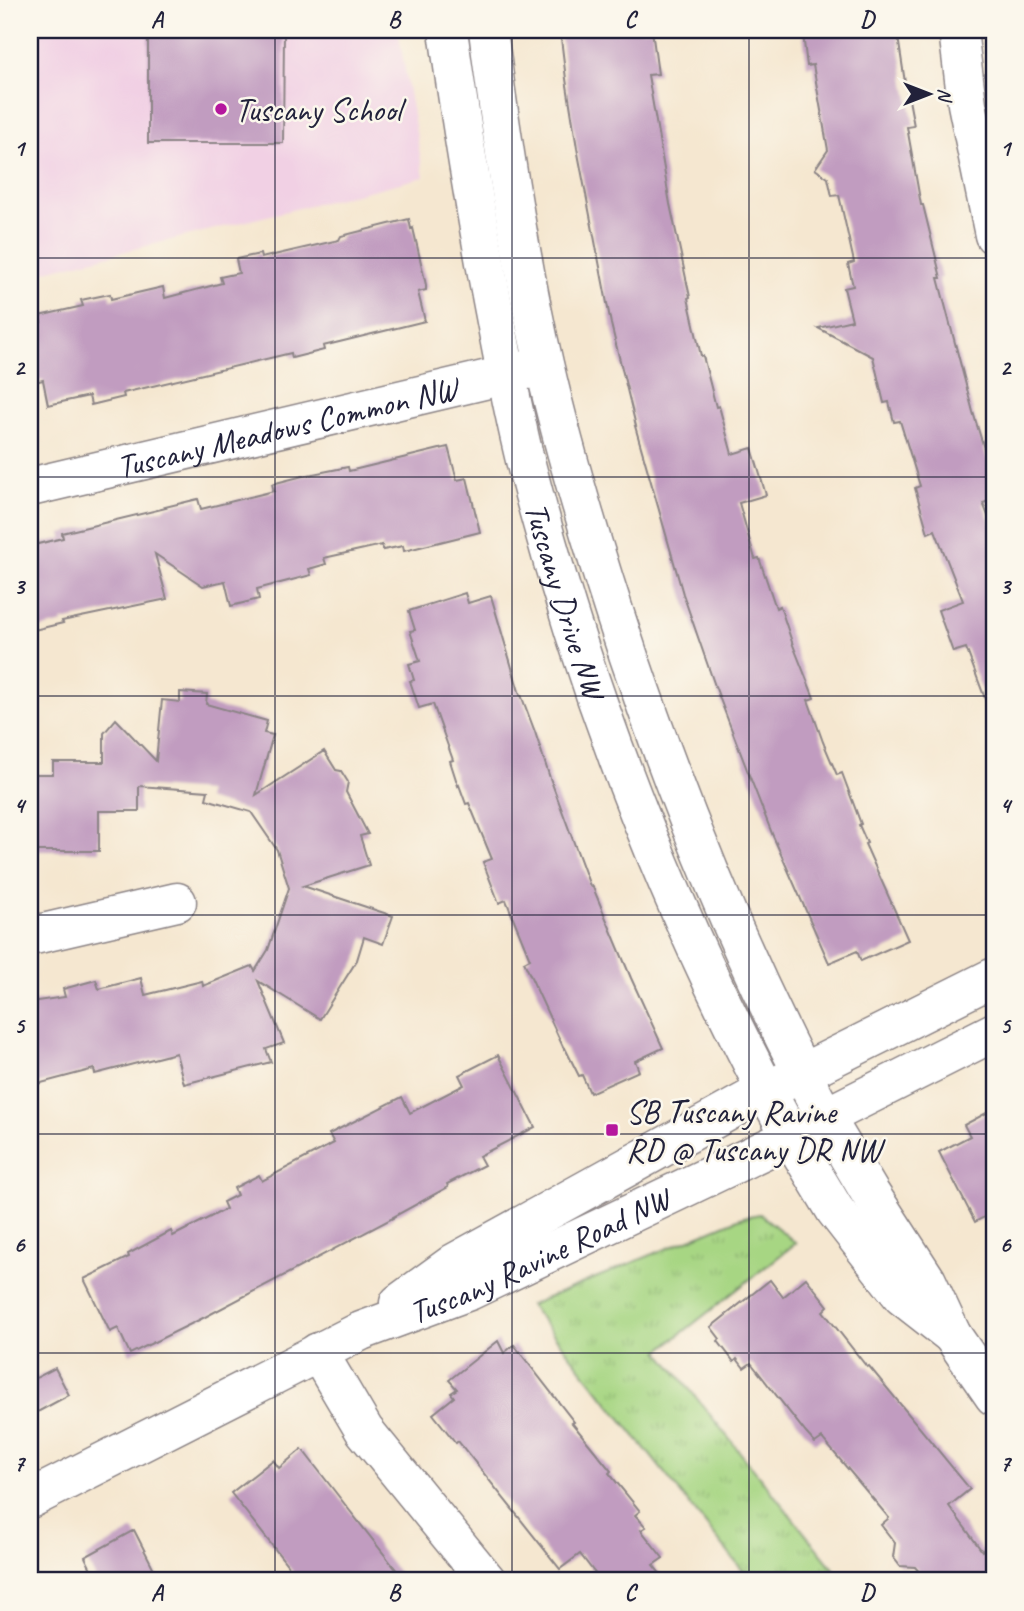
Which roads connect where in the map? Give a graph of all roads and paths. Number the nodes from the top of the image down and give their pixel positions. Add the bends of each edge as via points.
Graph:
1 (448, 30) edge
2 (488, 30) edge
3 (958, 30) edge
4 (994, 234) edge
5 (544, 365) junction
6 (505, 374) junction
7 (30, 486) edge
8 (177, 902) dead end
9 (30, 936) edge
10 (994, 977) edge
11 (994, 1032) edge
12 (802, 1074) junction
13 (765, 1091) junction
14 (825, 1117) junction
15 (790, 1137) junction
16 (361, 1331) junction
17 (952, 1335) junction
18 (318, 1352) junction
19 (994, 1396) edge
20 (30, 1499) edge
21 (487, 1581) edge

1 - 6 street, Tuscany Drive NW
2 - 5 street, Tuscany Drive NW via 519,240
3 - 4 street via 967,104
5 - 6 street, Tuscany Meadows Common NW
5 - 12 street, Tuscany Drive NW via 576,487 652,726 734,933
6 - 7 street, Tuscany Meadows Common NW
6 - 13 street, Tuscany Drive NW via 553,561 612,743 693,942
8 - 9 street
10 - 12 street, Tuscany Ravine Road NW
11 - 14 street, Tuscany Ravine Road NW
12 - 13 street, Tuscany Ravine Road NW
12 - 14 street, Tuscany Drive NW
13 - 15 street, Tuscany Drive NW
13 - 16 street, Tuscany Ravine Road NW via 454,1263
14 - 15 street, Tuscany Ravine Road NW
14 - 17 street, Tuscany Drive NW via 927,1281
15 - 16 street, Tuscany Ravine Road NW via 469,1291
15 - 17 street, Tuscany Drive NW via 835,1210 902,1296
16 - 18 street, Tuscany Ravine Road NW
17 - 19 street
18 - 20 street, Tuscany Ravine Road NW
18 - 21 street via 364,1430

